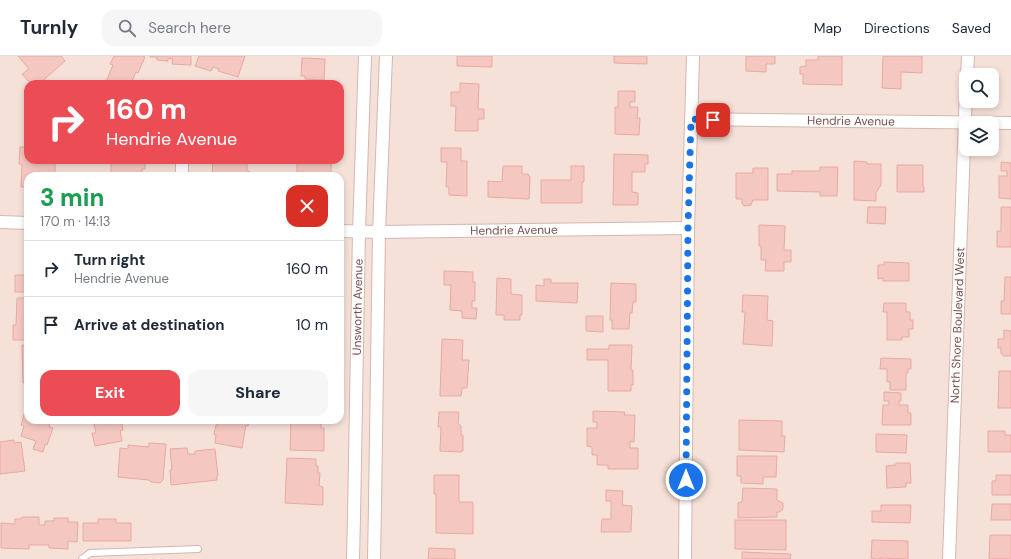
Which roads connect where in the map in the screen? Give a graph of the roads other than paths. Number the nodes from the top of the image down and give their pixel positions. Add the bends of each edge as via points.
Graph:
1 (365, 56) edge
2 (386, 56) edge
3 (693, 56) edge
4 (968, 56) edge
5 (967, 68) edge
6 (691, 119) junction
7 (959, 122) edge
8 (999, 123) edge
9 (1011, 123) edge
10 (963, 156) edge
11 (0, 222) edge
12 (24, 223) edge
13 (688, 228) junction
14 (344, 231) edge
15 (359, 231) junction
16 (379, 232) junction
17 (198, 549) dead end
18 (82, 559) edge
19 (352, 559) edge
20 (374, 559) edge
21 (685, 559) edge
22 (949, 559) edge

1 - 15 street, Unsworth Avenue
2 - 16 street, Unsworth Avenue
3 - 6 street
4 - 5 street
6 - 7 street, Hendrie Avenue
6 - 13 street
8 - 9 street, Hendrie Avenue
10 - 22 street, North Shore Boulevard West
11 - 12 street
13 - 16 street, Hendrie Avenue
13 - 21 street
14 - 15 street, Hendrie Avenue
15 - 16 street, Hendrie Avenue
15 - 19 street, Unsworth Avenue
16 - 20 street, Unsworth Avenue
17 - 18 lane via 90,553

